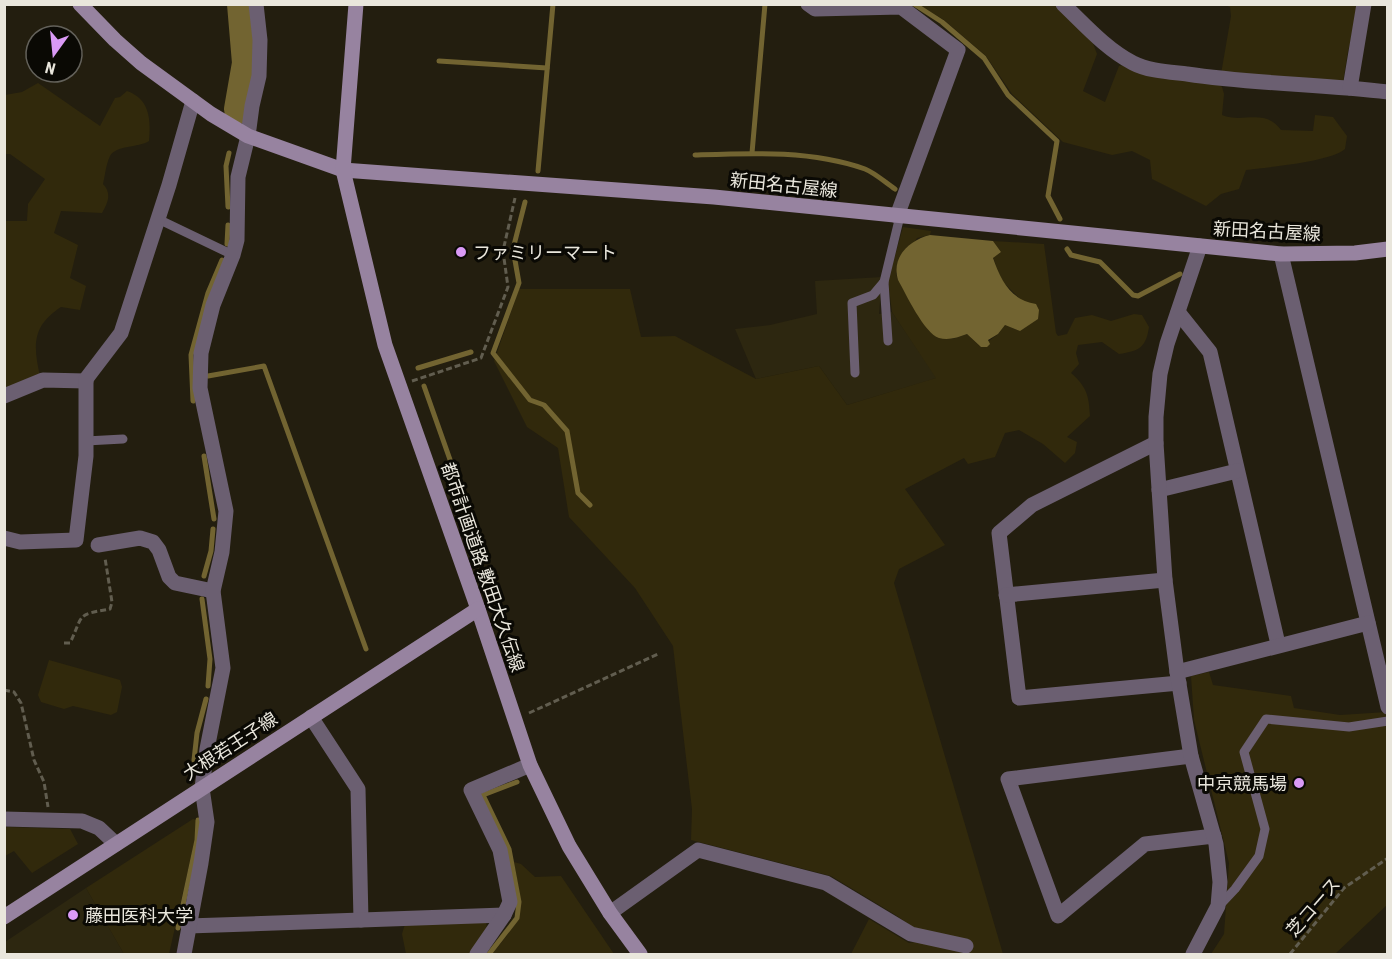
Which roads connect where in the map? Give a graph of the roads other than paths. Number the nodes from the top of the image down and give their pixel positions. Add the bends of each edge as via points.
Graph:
1 (80, 4) edge
2 (256, 4) edge
3 (356, 4) edge
4 (808, 4) edge
5 (1063, 4) edge
6 (1365, 4) edge
7 (1350, 88) junction
8 (1388, 92) edge
9 (193, 101) junction
10 (248, 136) junction
11 (343, 170) junction
12 (899, 216) junction
13 (158, 219) junction
14 (1200, 246) junction
15 (1388, 249) edge
16 (1281, 254) junction
17 (233, 255) junction
18 (884, 282) junction
19 (1178, 312) junction
20 (888, 341) dead end
21 (855, 373) dead end
22 (86, 381) junction
23 (4, 396) edge
24 (123, 439) dead end
25 (86, 441) junction
26 (1156, 443) junction
27 (1238, 471) junction
28 (1159, 490) junction
29 (4, 538) edge
30 (100, 545) road end
31 (1165, 580) junction
32 (213, 591) junction
33 (1006, 595) junction
34 (478, 609) junction
35 (1368, 623) junction
36 (1278, 645) junction
37 (1178, 677) junction
38 (1388, 707) edge
39 (311, 717) junction
40 (1388, 721) edge
41 (1191, 756) junction
42 (530, 765) junction
43 (202, 788) junction
44 (4, 819) edge
45 (1214, 836) junction
46 (116, 844) junction
47 (1218, 906) junction
48 (610, 914) junction
49 (504, 915) junction
50 (4, 917) edge
51 (361, 920) junction
52 (188, 926) junction
53 (966, 946) dead end
54 (184, 954) edge
55 (477, 954) edge
56 (640, 954) edge
57 (1193, 954) edge

1 - 9 street, 新田名古屋線 via 141,63
2 - 10 street via 259,76
3 - 11 street
4 - 12 street via 815,9 901,7 958,50
5 - 7 street via 1105,45 1134,64 1221,79
6 - 7 street
7 - 8 street
9 - 10 street, 新田名古屋線
9 - 13 street
10 - 11 street, 新田名古屋線
10 - 17 street via 238,177 237,240
11 - 12 street, 新田名古屋線 via 714,197
11 - 34 street, 都市計画道路 敷田大久伝線 via 385,345
12 - 14 street, 新田名古屋線
12 - 18 lane
13 - 17 lane
13 - 22 street via 121,333
14 - 16 street, 新田名古屋線
14 - 19 street
15 - 16 street, 新田名古屋線
16 - 35 street
17 - 32 street via 213,305 201,353 200,388 226,511
18 - 20 lane
18 - 21 lane via 873,295 852,303
19 - 26 street via 1160,374
19 - 27 street via 1210,352
22 - 23 street via 43,380
22 - 25 street
24 - 25 lane
25 - 29 street via 76,540 20,542
26 - 28 street
26 - 33 street via 1032,504 999,533
27 - 28 street
27 - 36 street
28 - 31 street
30 - 32 street via 140,538 153,542 175,583
31 - 33 street
31 - 37 street
32 - 43 street via 223,668
33 - 37 street via 1018,698
34 - 39 street, 大根若王子線
34 - 42 street, 都市計画道路 敷田大久伝線
35 - 36 street
35 - 38 street
36 - 37 street
37 - 41 street
39 - 43 street, 大根若王子線
39 - 51 street via 358,789
40 - 47 lane via 1349,727 1266,718 1244,752 1265,829 1259,856 1236,890
41 - 45 street
41 - 45 street via 1008,779 1058,916 1145,844
42 - 48 street, 都市計画道路 敷田大久伝線 via 569,846
42 - 49 street via 471,790 500,850 510,902
43 - 46 street, 大根若王子線
43 - 52 street via 207,822
44 - 46 street via 82,821 92,824
45 - 47 street via 1220,882
46 - 50 street, 大根若王子線
47 - 57 street
48 - 53 street via 698,850 826,883 911,934
48 - 56 street, 都市計画道路 敷田大久伝線
49 - 51 street
49 - 55 street
51 - 52 street
52 - 54 street

